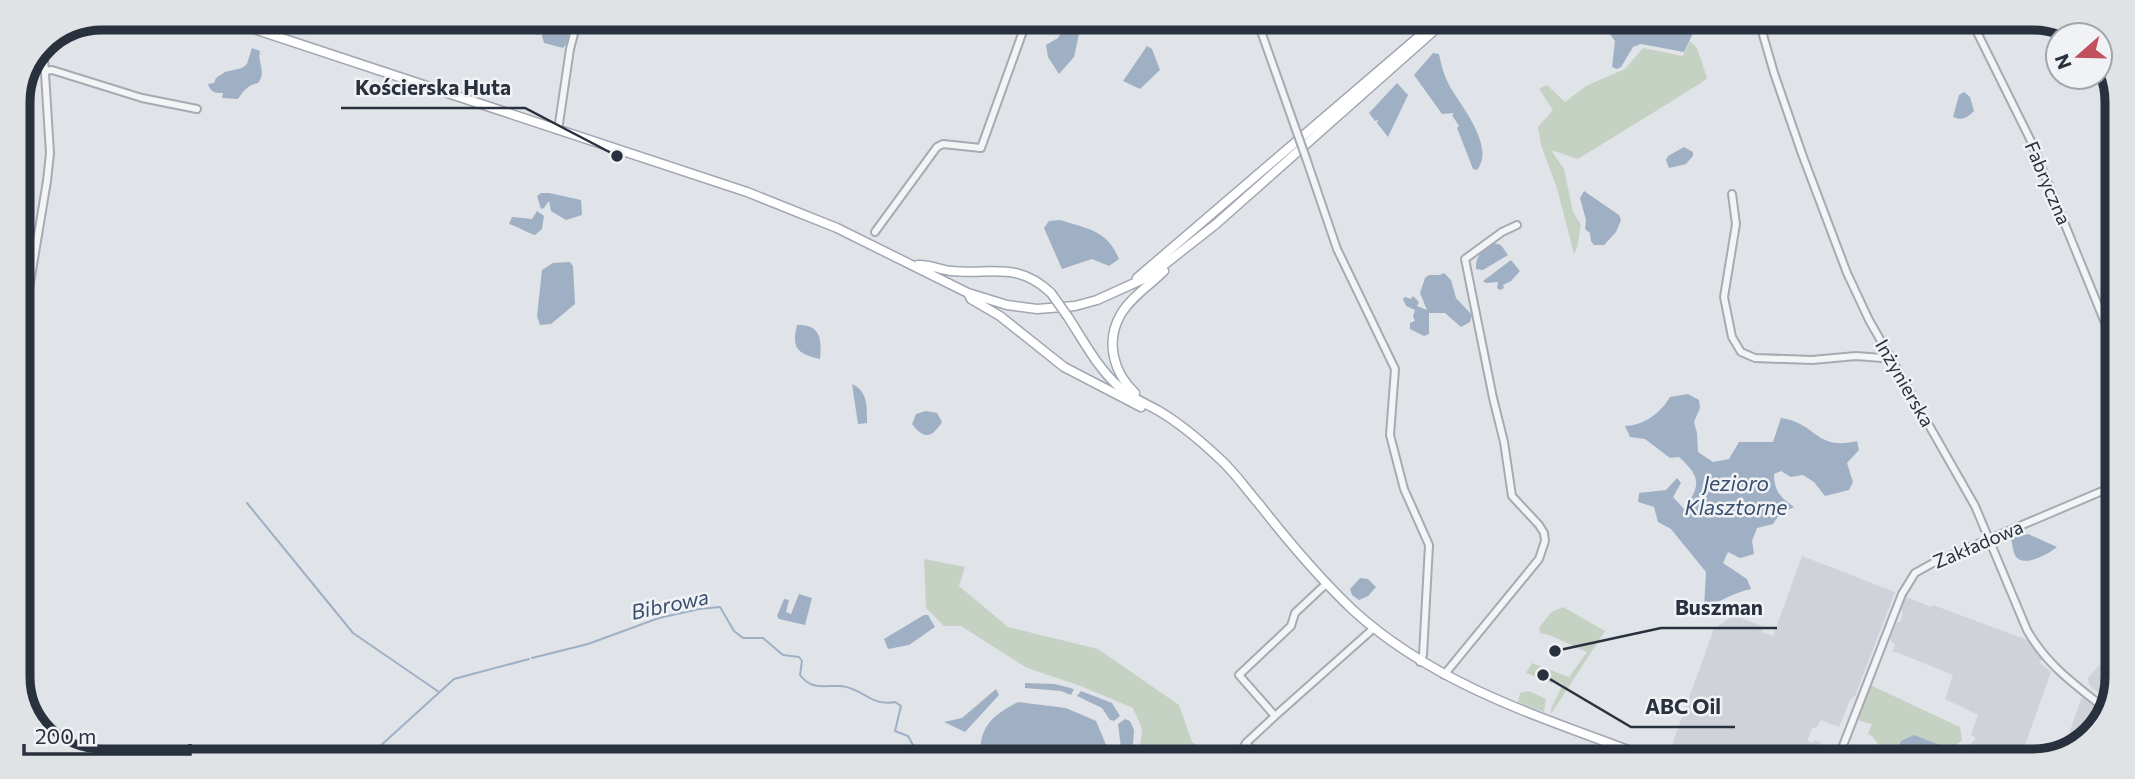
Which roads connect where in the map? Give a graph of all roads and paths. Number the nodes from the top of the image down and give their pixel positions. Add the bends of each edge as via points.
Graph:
1 (257, 30) edge
2 (575, 30) edge
3 (1023, 30) edge
4 (1261, 30) edge
5 (1426, 30) edge
6 (1435, 30) edge
7 (1762, 30) edge
8 (1976, 30) edge
9 (44, 59) edge
10 (45, 71) junction
11 (197, 108) dead end
12 (558, 130) junction
13 (1732, 194) dead end
14 (1517, 225) dead end
15 (875, 232) dead end
16 (1185, 249) junction
17 (916, 265) junction
18 (30, 280) edge
19 (1124, 289) junction
20 (968, 292) junction
21 (2105, 323) edge
22 (1889, 354) junction
23 (1142, 401) junction
24 (2105, 490) edge
25 (1256, 501) junction
26 (1988, 539) junction
27 (1327, 583) junction
28 (1374, 628) junction
29 (1420, 662) junction
30 (1444, 675) junction
31 (2100, 704) edge
32 (1275, 716) junction
33 (1246, 743) junction
34 (1242, 749) edge
35 (1251, 749) edge
36 (1626, 749) edge
37 (1842, 749) edge

1 - 12 main road
2 - 12 street
3 - 15 street via 981,148 937,147
4 - 29 street, bridge via 1337,249 1395,369 1390,435 1404,489 1429,545
5 - 19 main road
6 - 16 main road
7 - 22 street, Inżynierska via 1847,273
8 - 21 street, Fabryczna via 2030,139
9 - 10 street
10 - 11 street
10 - 18 street via 50,153
12 - 17 main road via 803,213
13 - 22 street via 1736,217 1724,298 1732,337 1741,352 1755,358 1812,360
14 - 30 street via 1465,259 1512,496 1539,525 1545,541 1539,559
16 - 19 main road
16 - 23 main road via 1127,306 1115,327 1112,347 1118,370
17 - 20 main road
17 - 23 main road, bridge via 1027,275 1051,293 1112,380
19 - 20 main road via 1052,309 1007,305
20 - 25 main road via 971,299 1064,367 1153,412 1185,434
22 - 26 street, Inżynierska via 1975,506
23 - 25 main road via 1205,445
24 - 26 street, Zakładowa
25 - 27 main road
26 - 31 street, Inżynierska via 2042,654
26 - 37 street, Zakładowa via 1925,566 1910,578
27 - 28 main road
27 - 32 street via 1295,613 1291,626 1239,675
28 - 29 main road
28 - 32 street
29 - 30 main road
30 - 36 main road
32 - 33 street
33 - 34 street
33 - 35 street

